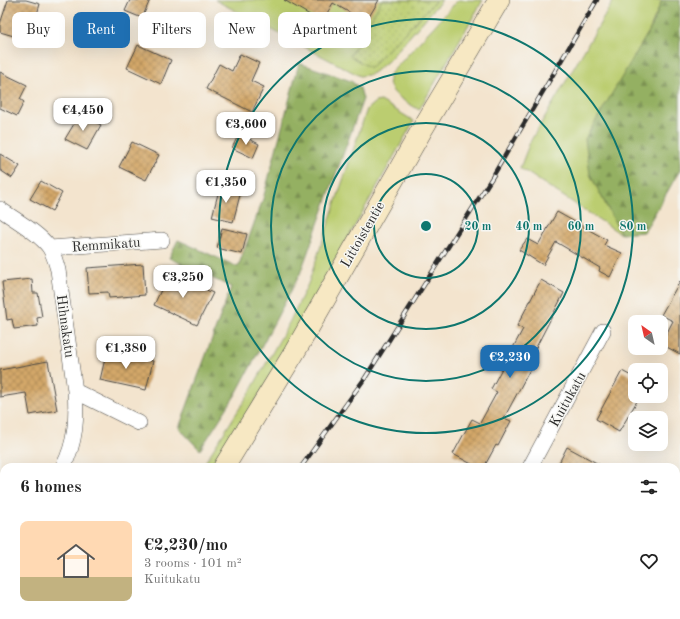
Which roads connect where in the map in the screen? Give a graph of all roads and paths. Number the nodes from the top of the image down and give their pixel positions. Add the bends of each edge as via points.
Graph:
1 (498, 0) edge
2 (0, 209) edge
3 (162, 240) dead end
4 (50, 248) junction
5 (604, 331) dead end
6 (75, 391) junction
7 (139, 423) dead end
8 (65, 463) edge
9 (226, 463) edge
10 (532, 463) edge

1 - 9 street, Littoistentie via 294,353
2 - 4 street, Hihnakatu
3 - 4 street, Remmikatu
4 - 6 street, Hihnakatu via 58,270
5 - 10 street, Kuitukatu
6 - 7 street
6 - 8 street, Hihnakatu via 75,432

